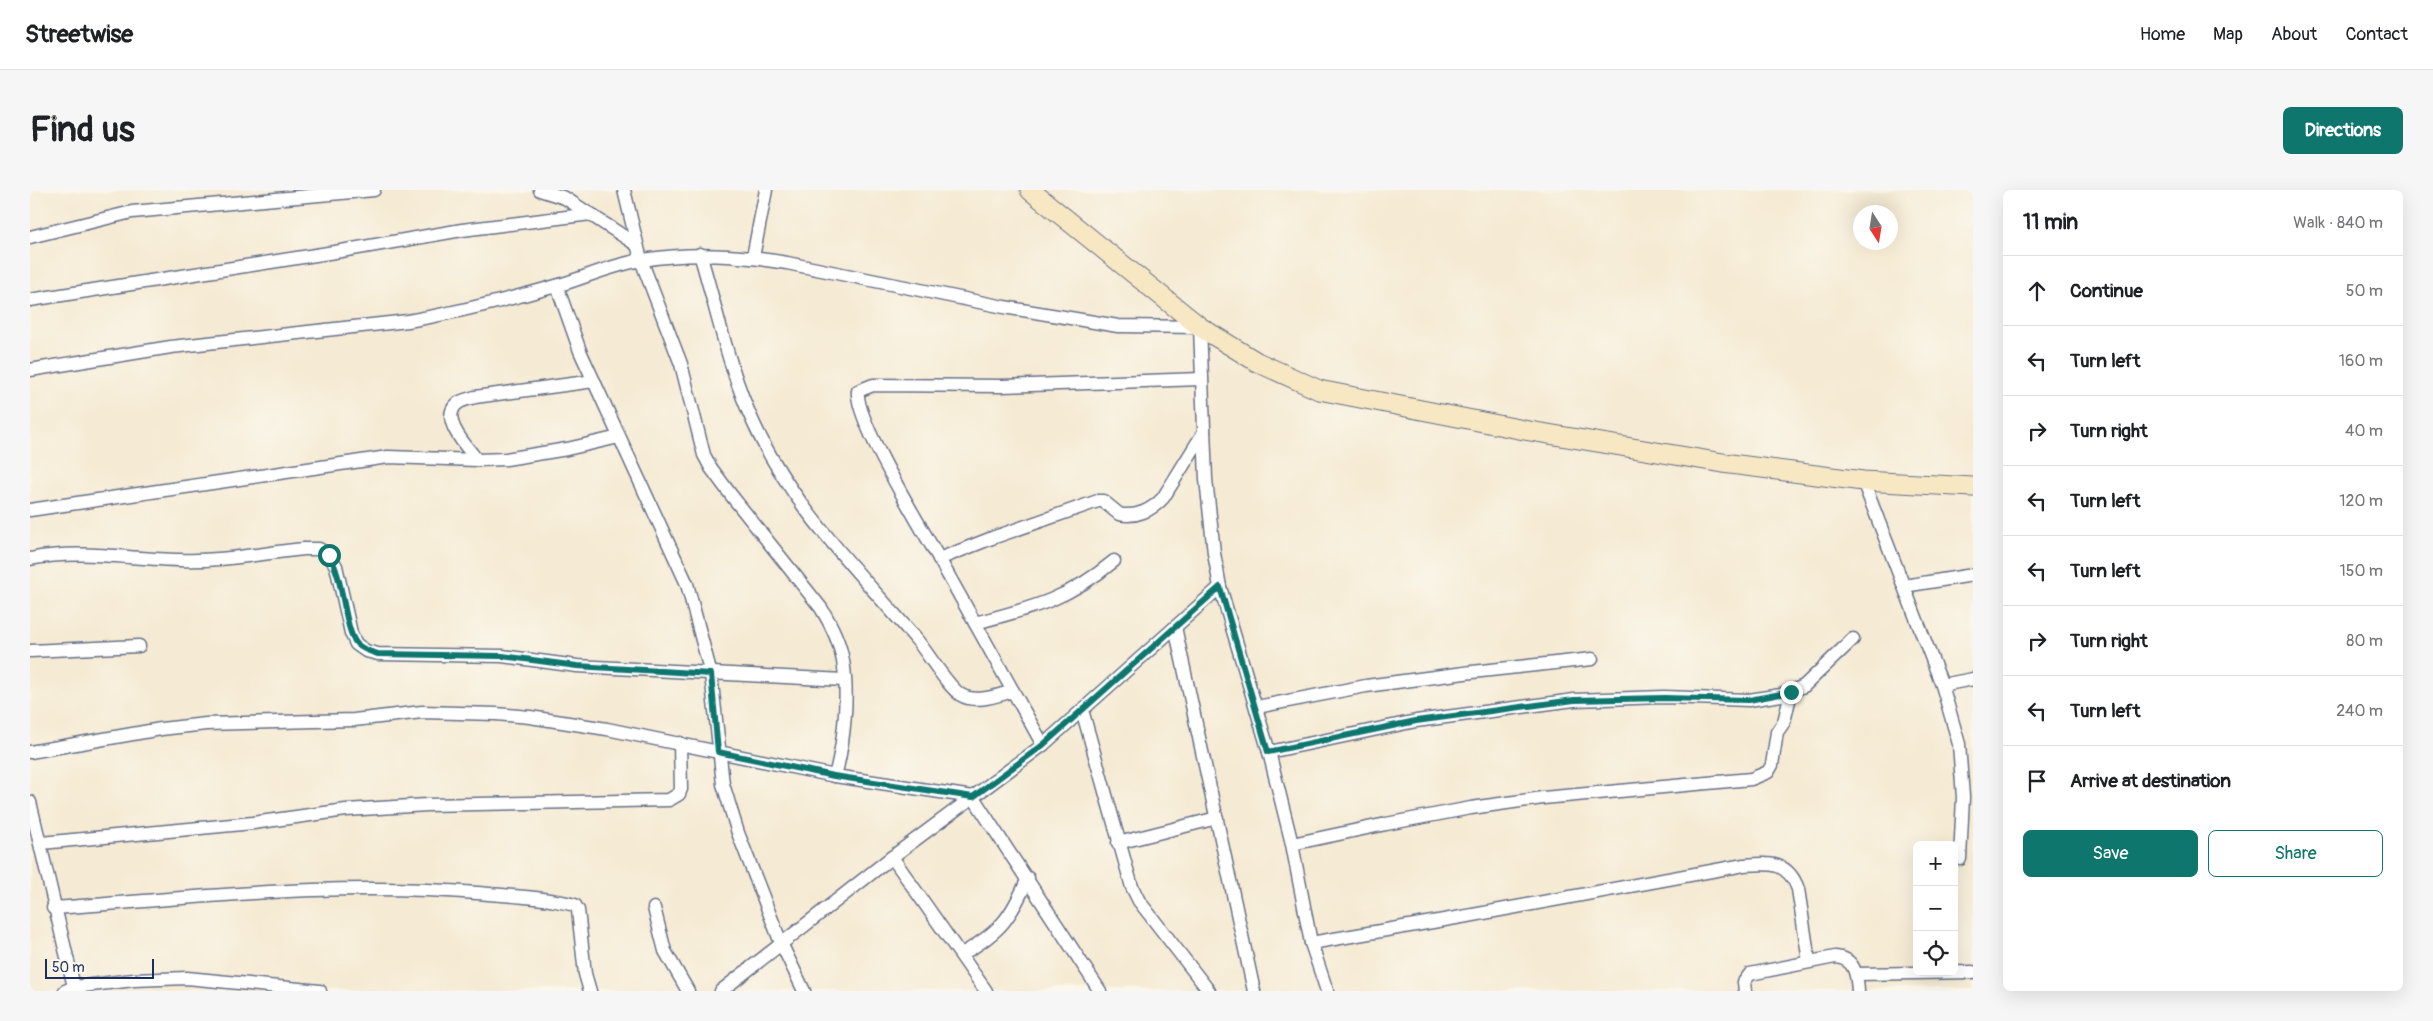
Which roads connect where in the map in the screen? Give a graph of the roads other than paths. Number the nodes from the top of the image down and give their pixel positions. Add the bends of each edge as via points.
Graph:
1 (374, 190) edge
2 (540, 190) edge
3 (624, 190) edge
4 (766, 190) edge
5 (1030, 190) edge
6 (591, 214) junction
7 (30, 237) edge
8 (637, 245) junction
9 (700, 254) junction
10 (753, 258) junction
11 (641, 260) junction
12 (557, 286) junction
13 (30, 300) edge
14 (1200, 327) junction
15 (30, 370) edge
16 (1201, 379) junction
17 (594, 381) junction
18 (1204, 431) junction
19 (618, 436) junction
20 (476, 460) junction
21 (1863, 481) junction
22 (1973, 487) edge
23 (30, 510) edge
24 (30, 559) edge
25 (939, 559) junction
26 (1114, 562) dead end
27 (1973, 575) edge
28 (1904, 586) junction
29 (1220, 587) junction
30 (975, 623) junction
31 (1175, 627) junction
32 (1853, 639) dead end
33 (139, 646) dead end
34 (30, 651) edge
35 (1592, 660) dead end
36 (711, 674) junction
37 (1973, 679) edge
38 (844, 680) junction
39 (1942, 685) junction
40 (1013, 691) junction
41 (1791, 692) junction
42 (1257, 708) junction
43 (1082, 710) junction
44 (680, 743) junction
45 (1043, 745) junction
46 (30, 752) edge
47 (718, 752) junction
48 (1268, 752) junction
49 (834, 776) junction
50 (973, 797) junction
51 (30, 802) edge
52 (1216, 818) junction
53 (41, 843) junction
54 (1118, 843) junction
55 (1292, 844) junction
56 (892, 857) junction
57 (1960, 859) dead end
58 (1028, 878) junction
59 (53, 908) junction
60 (654, 908) dead end
61 (781, 943) junction
62 (1311, 943) junction
63 (962, 954) junction
64 (1809, 961) junction
65 (1973, 972) edge
66 (1856, 974) junction
67 (71, 990) edge
68 (320, 991) edge
69 (590, 991) edge
70 (688, 991) edge
71 (721, 991) edge
72 (804, 991) edge
73 (985, 991) edge
74 (1100, 991) edge
75 (1209, 991) edge
76 (1254, 991) edge
77 (1327, 991) edge
78 (1746, 991) edge
79 (1858, 991) edge

1 - 7 street via 132,212
2 - 6 street via 565,198
3 - 8 street
4 - 10 street
5 - 14 street
6 - 8 street
6 - 13 street via 462,230
8 - 11 street
9 - 10 street
9 - 11 street
9 - 40 street via 754,425 804,508 957,691 971,698
10 - 14 street via 1118,326
11 - 12 street
11 - 38 street via 681,364 704,455 822,608 840,651
12 - 15 street via 446,314 171,347
12 - 17 street
14 - 16 street
14 - 21 street via 1257,362 1319,390 1524,430 1723,463
16 - 18 street
16 - 25 street via 1002,386 873,385 858,391 857,397 867,424 901,494
17 - 19 street
17 - 20 street via 475,397 458,403 451,412 451,419
18 - 25 street via 1163,498 1142,513 1119,514 1103,501 1098,501
18 - 29 street via 1209,526
19 - 20 street via 540,454
19 - 36 street via 687,584
20 - 23 street via 388,457
21 - 22 street
21 - 28 street
24 - 36 street via 90,555 213,559 319,549 329,555 336,566 356,644 378,654 502,656 577,666
25 - 30 street
26 - 30 street via 1051,602
27 - 28 street
28 - 39 street
29 - 31 street
29 - 42 street
30 - 40 street
31 - 43 street
31 - 52 street
32 - 41 street via 1811,680
33 - 34 street
35 - 42 street via 1366,686
36 - 38 street
36 - 47 street
37 - 39 street
38 - 49 street via 843,728
39 - 57 street via 1959,744 1962,771
40 - 45 street
41 - 48 street via 1749,700 1574,700 1416,721
41 - 55 street via 1784,722 1777,732 1772,765 1761,776 1472,808
42 - 48 street
43 - 45 street
43 - 54 street
44 - 46 street via 530,716 422,712 354,720 206,724
44 - 47 street
44 - 53 street via 681,789 670,800 346,810 244,824
45 - 50 street
47 - 49 street
47 - 61 street via 723,784 738,833
48 - 55 street
49 - 50 street
50 - 56 street
50 - 58 street
51 - 53 street
52 - 54 street
52 - 76 street
53 - 59 street
54 - 75 street via 1139,901
55 - 62 street
56 - 61 street
56 - 63 street
58 - 63 street via 1017,903 997,932
58 - 74 street
59 - 67 street
59 - 69 street via 325,888 434,889 547,898 575,905 578,910
60 - 70 street via 665,951
61 - 71 street
61 - 72 street
62 - 64 street via 1763,864 1779,866 1795,878
62 - 77 street
63 - 73 street
64 - 66 street via 1842,958 1853,965
64 - 78 street via 1750,974 1744,982
65 - 66 street
66 - 79 street
67 - 68 street via 134,980 187,978

